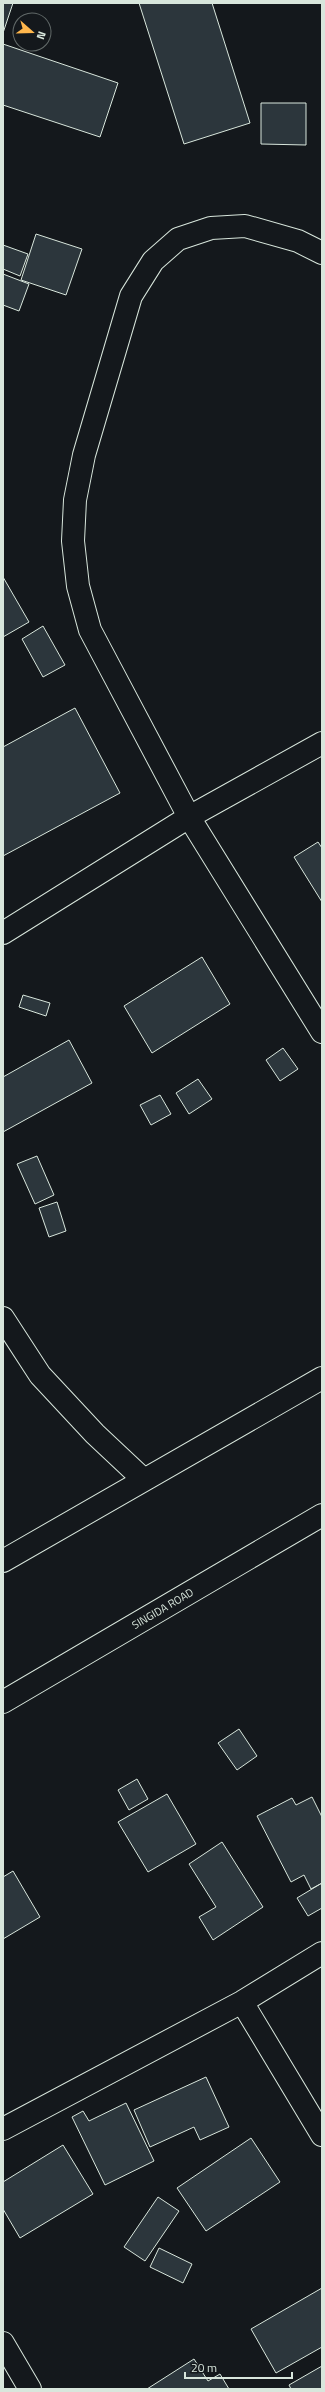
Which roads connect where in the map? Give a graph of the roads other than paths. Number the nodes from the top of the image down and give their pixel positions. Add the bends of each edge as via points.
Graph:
1 (322, 254) edge
2 (322, 743) edge
3 (189, 818) junction
4 (3, 933) edge
5 (322, 1032) edge
6 (3, 1318) edge
7 (322, 1378) edge
8 (144, 1480) junction
9 (322, 1515) edge
10 (3, 1561) edge
11 (3, 1702) edge
12 (322, 1953) edge
13 (242, 2002) junction
14 (3, 2129) edge
15 (322, 2135) edge
16 (3, 2343) edge
17 (30, 2389) edge

1 - 3 main road via 298,241 245,226 211,228 178,239 154,261 131,296 84,456 75,500 73,541 78,586 90,630
2 - 3 main road
3 - 4 main road
3 - 5 main road
6 - 8 main road via 40,1375 95,1434
7 - 8 main road
8 - 10 main road
9 - 11 main road, SINGIDA ROAD
12 - 13 main road
13 - 14 main road
13 - 15 main road
16 - 17 main road

